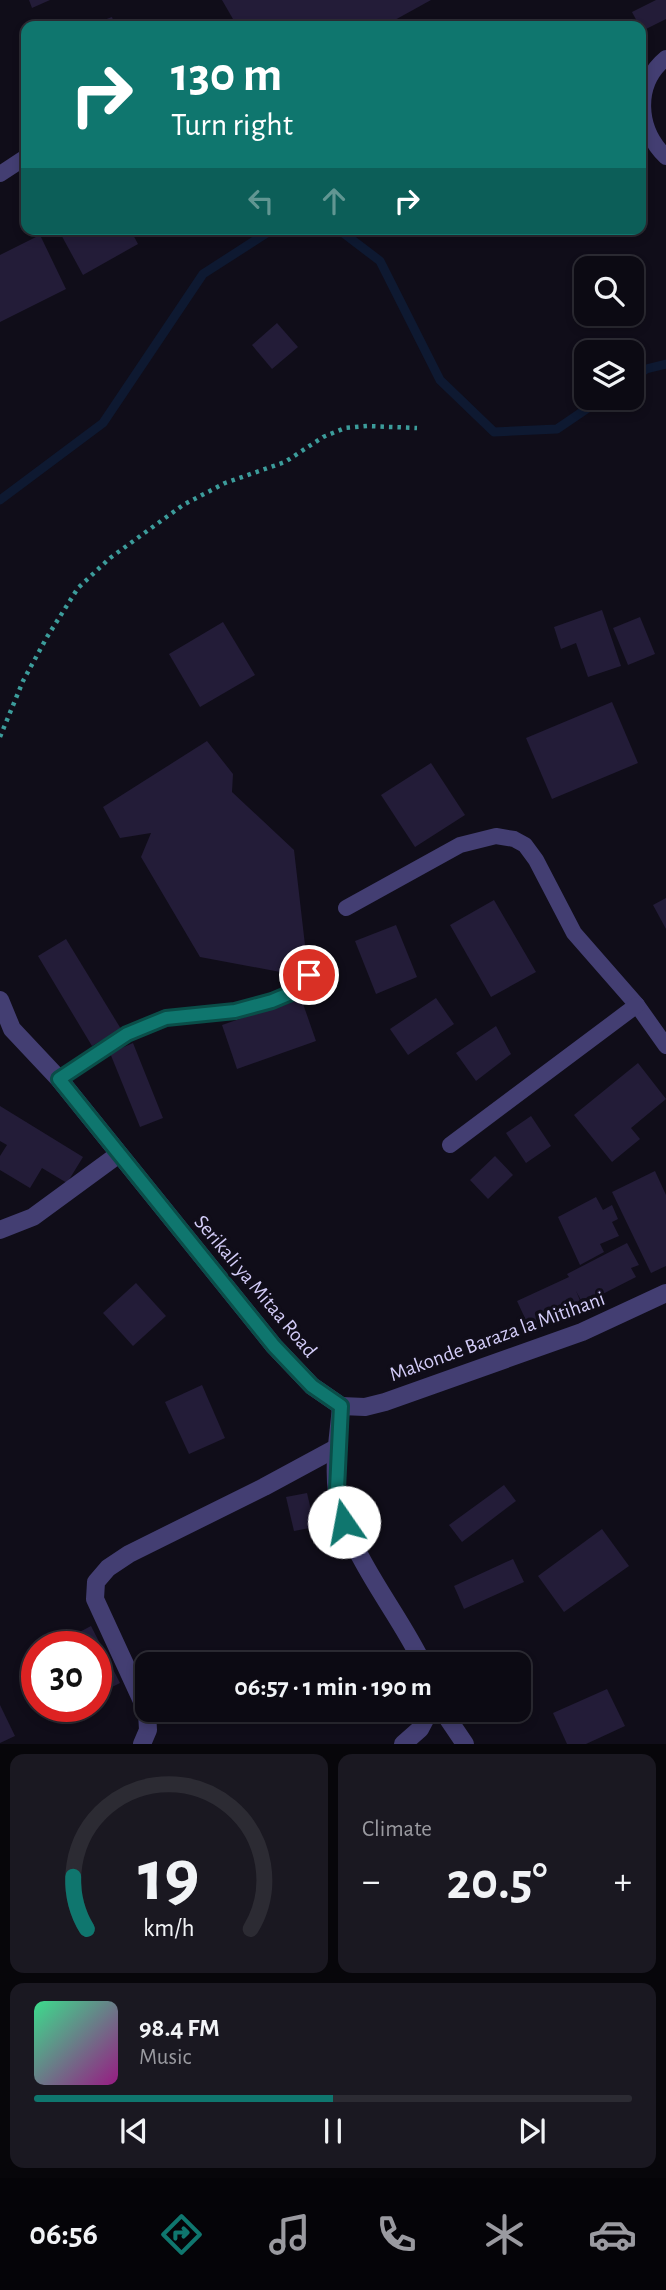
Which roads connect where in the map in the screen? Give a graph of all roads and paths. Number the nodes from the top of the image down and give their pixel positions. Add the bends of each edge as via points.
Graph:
1 (666, 58) edge
2 (646, 85) edge
3 (646, 122) edge
4 (666, 156) edge
5 (21, 160) edge
6 (0, 174) edge
7 (416, 428) dead end
8 (0, 737) edge
9 (346, 908) dead end
10 (316, 963) dead end
11 (0, 1000) edge
12 (637, 1004) junction
13 (6, 1031) edge
14 (666, 1046) edge
15 (59, 1079) junction
16 (450, 1145) dead end
17 (119, 1154) junction
18 (0, 1230) edge
19 (666, 1293) edge
20 (341, 1406) junction
21 (338, 1447) junction
22 (416, 1652) edge
23 (424, 1722) edge
24 (450, 1722) edge
25 (142, 1744) edge
26 (403, 1744) edge
27 (465, 1744) edge

1 - 2 lane
3 - 4 lane via 656,146
5 - 6 lane
7 - 8 path via 345,428 323,437 285,462 225,483 183,505 110,558 78,588 47,637
9 - 12 lane via 460,845 496,836 514,839 536,860 574,933
10 - 15 lane via 303,988 235,1011 166,1018 127,1034
11 - 13 street, Serikali ya Mitaa Road
12 - 14 lane
12 - 16 lane
13 - 15 street, Serikali ya Mitaa Road
15 - 17 street, Serikali ya Mitaa Road
17 - 18 street via 33,1217
17 - 20 street, Serikali ya Mitaa Road via 286,1360
19 - 20 street, Makonde Baraza la Mitihani via 582,1332 385,1402
20 - 21 street
21 - 22 street via 337,1489 344,1522
21 - 25 street via 129,1554 96,1582 95,1599 147,1712 148,1730
23 - 26 street
24 - 27 street

